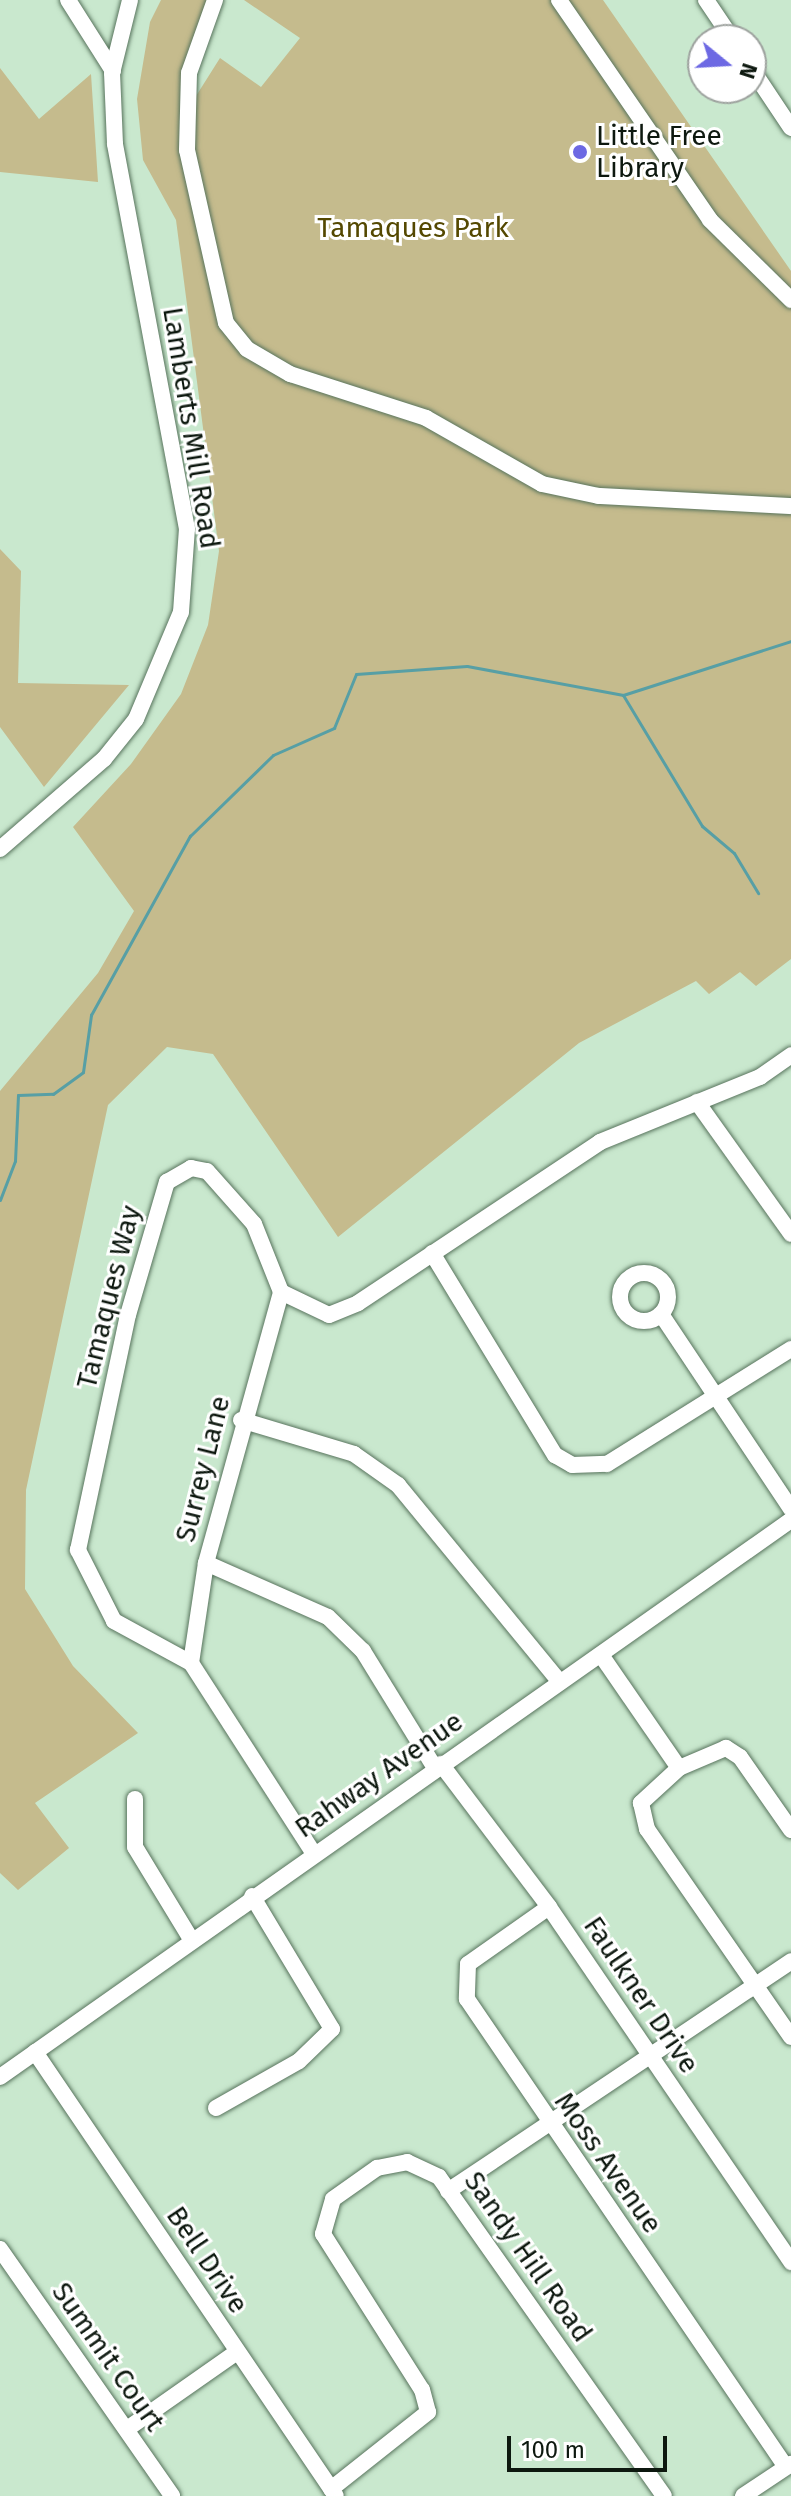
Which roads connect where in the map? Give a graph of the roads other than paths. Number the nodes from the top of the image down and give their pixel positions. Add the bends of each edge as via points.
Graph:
1 (68, 0) edge
2 (130, 0) edge
3 (215, 0) edge
4 (559, 0) edge
5 (706, 0) edge
6 (722, 24) edge
7 (113, 71) junction
8 (767, 92) edge
9 (791, 128) edge
10 (791, 300) edge
11 (791, 506) edge
12 (0, 849) edge
13 (791, 1055) edge
14 (697, 1102) junction
15 (791, 1234) edge
16 (432, 1253) junction
17 (281, 1292) junction
18 (661, 1314) dead end
19 (791, 1349) edge
20 (715, 1397) junction
21 (241, 1420) junction
22 (791, 1509) edge
23 (791, 1520) edge
24 (206, 1563) junction
25 (601, 1655) junction
26 (191, 1663) junction
27 (560, 1682) junction
28 (438, 1766) junction
29 (679, 1768) junction
30 (135, 1799) dead end
31 (791, 1830) edge
32 (313, 1852) junction
33 (252, 1896) junction
34 (549, 1907) junction
35 (191, 1939) junction
36 (791, 1961) edge
37 (755, 1985) junction
38 (791, 2037) edge
39 (35, 2052) junction
40 (651, 2054) junction
41 (0, 2077) edge
42 (216, 2108) dead end
43 (549, 2123) junction
44 (448, 2191) junction
45 (0, 2249) edge
46 (791, 2262) edge
47 (237, 2352) junction
48 (127, 2429) junction
49 (788, 2465) edge
50 (333, 2492) edge
51 (172, 2496) edge
52 (664, 2496) edge
53 (743, 2496) edge

1 - 7 street
2 - 7 street, Lamberts Mill Road
3 - 11 street via 189,73 187,150 226,323 247,349 290,374 426,418 542,484 599,496
4 - 10 street via 710,220
5 - 6 street
7 - 12 street, Lamberts Mill Road via 115,144 187,529 181,612 136,719 104,759
8 - 9 street
13 - 14 street
14 - 15 street
14 - 16 street via 600,1142
16 - 17 street via 329,1315
16 - 20 street via 555,1455 572,1465 607,1464
17 - 21 street, Surrey Lane
17 - 26 street, Tamaques Way via 264,1243 234,1195 191,1168 167,1182 128,1315 78,1550 114,1621
18 - 20 street
19 - 20 street
20 - 22 street
21 - 24 street, Surrey Lane
21 - 27 street via 341,1448 398,1485
23 - 25 street, Rahway Avenue
24 - 26 street, Surrey Lane
24 - 28 street, Faulkner Drive via 328,1617 363,1651
25 - 27 street, Rahway Avenue
25 - 29 street
26 - 32 street
27 - 28 street, Rahway Avenue
28 - 32 street, Rahway Avenue
28 - 34 street, Faulkner Drive
29 - 31 street via 718,1747 734,1751
29 - 37 street via 648,1791 642,1818
30 - 35 street via 135,1847
32 - 33 street, Rahway Avenue
33 - 35 street, Rahway Avenue
33 - 42 street via 332,2029 299,2061
34 - 40 street, Faulkner Drive
34 - 43 street, Moss Avenue via 478,1954 463,1978 471,2009
35 - 39 street, Rahway Avenue
36 - 37 street
37 - 38 street
37 - 40 street
39 - 41 street, Rahway Avenue
39 - 47 street, Bell Drive
40 - 43 street
40 - 46 street, Faulkner Drive
43 - 44 street
43 - 49 street, Moss Avenue
44 - 50 street, Sandy Hill Road via 431,2169 390,2163 327,2208 323,2234 332,2253 422,2390 428,2412
44 - 52 street, Sandy Hill Road
45 - 48 street, Summit Court
47 - 48 street
47 - 50 street, Bell Drive
48 - 51 street, Summit Court
49 - 53 street

